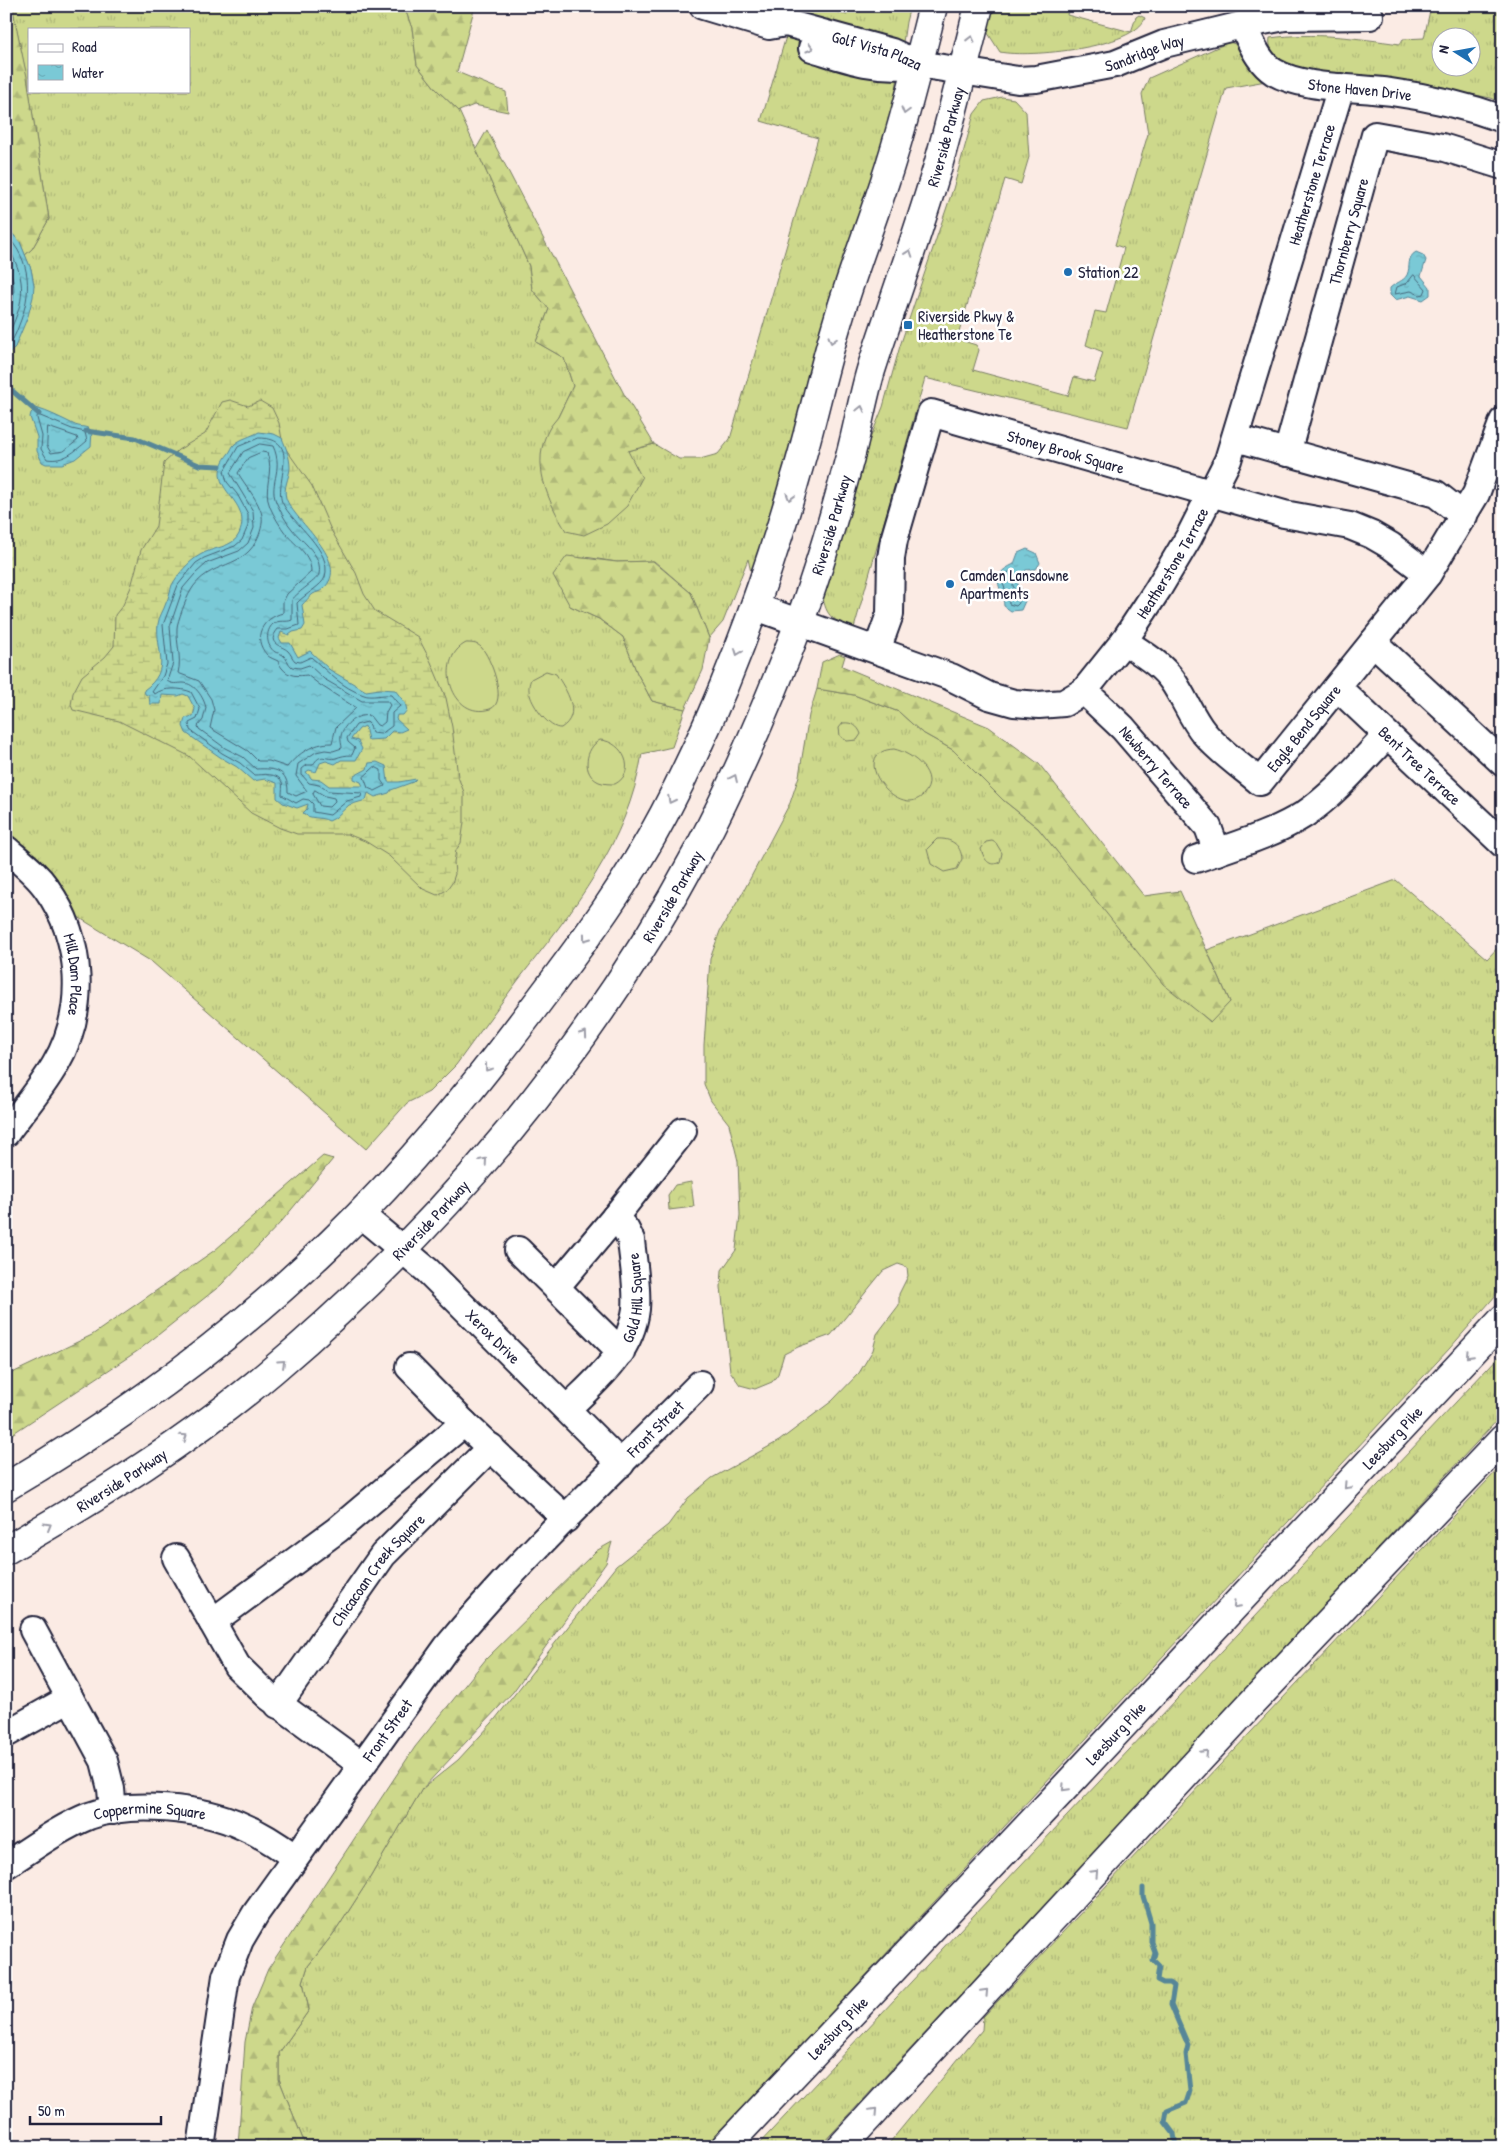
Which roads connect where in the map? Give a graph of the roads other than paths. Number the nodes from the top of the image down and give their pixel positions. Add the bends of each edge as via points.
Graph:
1 (703, 6) edge
2 (933, 6) edge
3 (979, 6) edge
4 (1370, 16) dead end
5 (1242, 25) junction
6 (918, 64) junction
7 (962, 72) junction
8 (1341, 87) junction
9 (1503, 119) edge
10 (1503, 166) edge
11 (1503, 421) edge
12 (1236, 438) junction
13 (1287, 453) junction
14 (1211, 494) junction
15 (1464, 516) junction
16 (1428, 574) junction
17 (756, 607) junction
18 (799, 622) junction
19 (1124, 641) junction
20 (1373, 642) junction
21 (877, 650) junction
22 (1337, 687) junction
23 (1084, 691) junction
24 (1387, 735) junction
25 (1503, 762) edge
26 (1503, 844) edge
27 (6, 849) edge
28 (683, 1131) dead end
29 (6, 1133) edge
30 (360, 1214) junction
31 (615, 1218) junction
32 (403, 1248) junction
33 (518, 1250) dead end
34 (557, 1286) junction
35 (1503, 1319) edge
36 (621, 1352) junction
37 (409, 1367) dead end
38 (700, 1384) dead end
39 (567, 1409) junction
40 (464, 1423) junction
41 (1503, 1439) edge
42 (491, 1447) junction
43 (621, 1464) junction
44 (6, 1487) edge
45 (566, 1519) junction
46 (6, 1550) edge
47 (176, 1558) dead end
48 (212, 1622) junction
49 (33, 1630) dead end
50 (70, 1698) junction
51 (278, 1705) junction
52 (6, 1734) edge
53 (362, 1765) junction
54 (112, 1811) junction
55 (294, 1857) junction
56 (6, 1865) edge
57 (201, 2147) edge
58 (726, 2147) edge
59 (841, 2147) edge

1 - 6 street, Golf Vista Plaza via 769,26 786,23 892,52
2 - 6 main road
7 -> 3 main road, Riverside Parkway
4 - 5 street, Sandridge Way via 1285,18
5 - 7 street, Sandridge Way via 1164,44 1115,64 1036,79 1018,80
5 - 8 street, Stone Haven Drive via 1260,60 1273,71 1290,79
6 - 7 street, Sandridge Way
6 -> 17 main road via 886,178 837,322 798,471
18 -> 7 main road, Riverside Parkway via 818,569 868,378 938,164
8 - 9 street, Stone Haven Drive via 1443,101
8 - 12 street, Heatherstone Terrace
10 - 13 street, Thornberry Square via 1442,147 1375,135
11 - 15 street via 1482,481
12 - 13 street
12 - 14 street, Heatherstone Terrace
13 - 15 street via 1436,494
14 - 16 street, Stoney Brook Square via 1284,514 1350,526 1391,546
14 - 19 street, Heatherstone Terrace via 1158,590
14 - 21 street, Stoney Brook Square via 930,413 894,540 890,614
15 - 16 street, Eagle Bend Square
16 - 20 street, Eagle Bend Square
17 - 18 street, Heatherstone Terrace
17 -> 30 main road via 706,728 636,866 479,1080
18 - 21 street, Heatherstone Terrace
32 -> 18 main road, Riverside Parkway via 440,1211 521,1116 626,971 693,860 724,799 765,709
19 - 22 street, Eagle Bend Square via 1160,666 1205,734 1260,782
19 - 23 street, Heatherstone Terrace
20 - 22 street, Eagle Bend Square
20 - 25 street
21 - 23 street, Heatherstone Terrace via 1014,703 1064,703
22 - 24 street, Bent Tree Terrace
23 - 24 street, Newberry Terrace via 1123,728 1208,827 1206,856 1278,828 1305,813 1329,795
24 - 26 street, Bent Tree Terrace
27 - 29 street, Mill Dam Place via 30,869 58,907 76,957 78,985 71,1028 55,1065
28 - 31 street
30 - 32 street, Xerox Drive
30 - 44 main road via 293,1278 191,1364 66,1451
31 - 34 street
31 - 36 street, Gold Hill Square via 631,1240 636,1298 632,1326
32 - 39 street, Xerox Drive
46 -> 32 main road, Riverside Parkway via 126,1477 218,1413 272,1371
33 - 34 street, Gold Hill Square
34 - 36 street, Gold Hill Square
35 -> 58 main road, Leesburg Pike
36 - 39 street, Gold Hill Square
37 - 40 street
38 - 43 street, Front Street
39 - 43 street, Xerox Drive
40 - 42 street
40 - 48 street via 337,1530
59 -> 41 main road via 1248,1707
42 - 45 street
42 - 51 street, Chicacoan Creek Square via 383,1555
43 - 45 street, Front Street
45 - 53 street, Front Street via 466,1624
47 - 48 street
48 - 51 street via 237,1666
49 - 50 street
50 - 52 street
50 - 54 street via 104,1760
51 - 53 street
53 - 55 street, Front Street
54 - 55 street, Coppermine Square via 144,1806 220,1817 261,1835
54 - 56 street, Coppermine Square via 88,1816 62,1829
55 - 57 street, Front Street via 240,1940 226,1976

